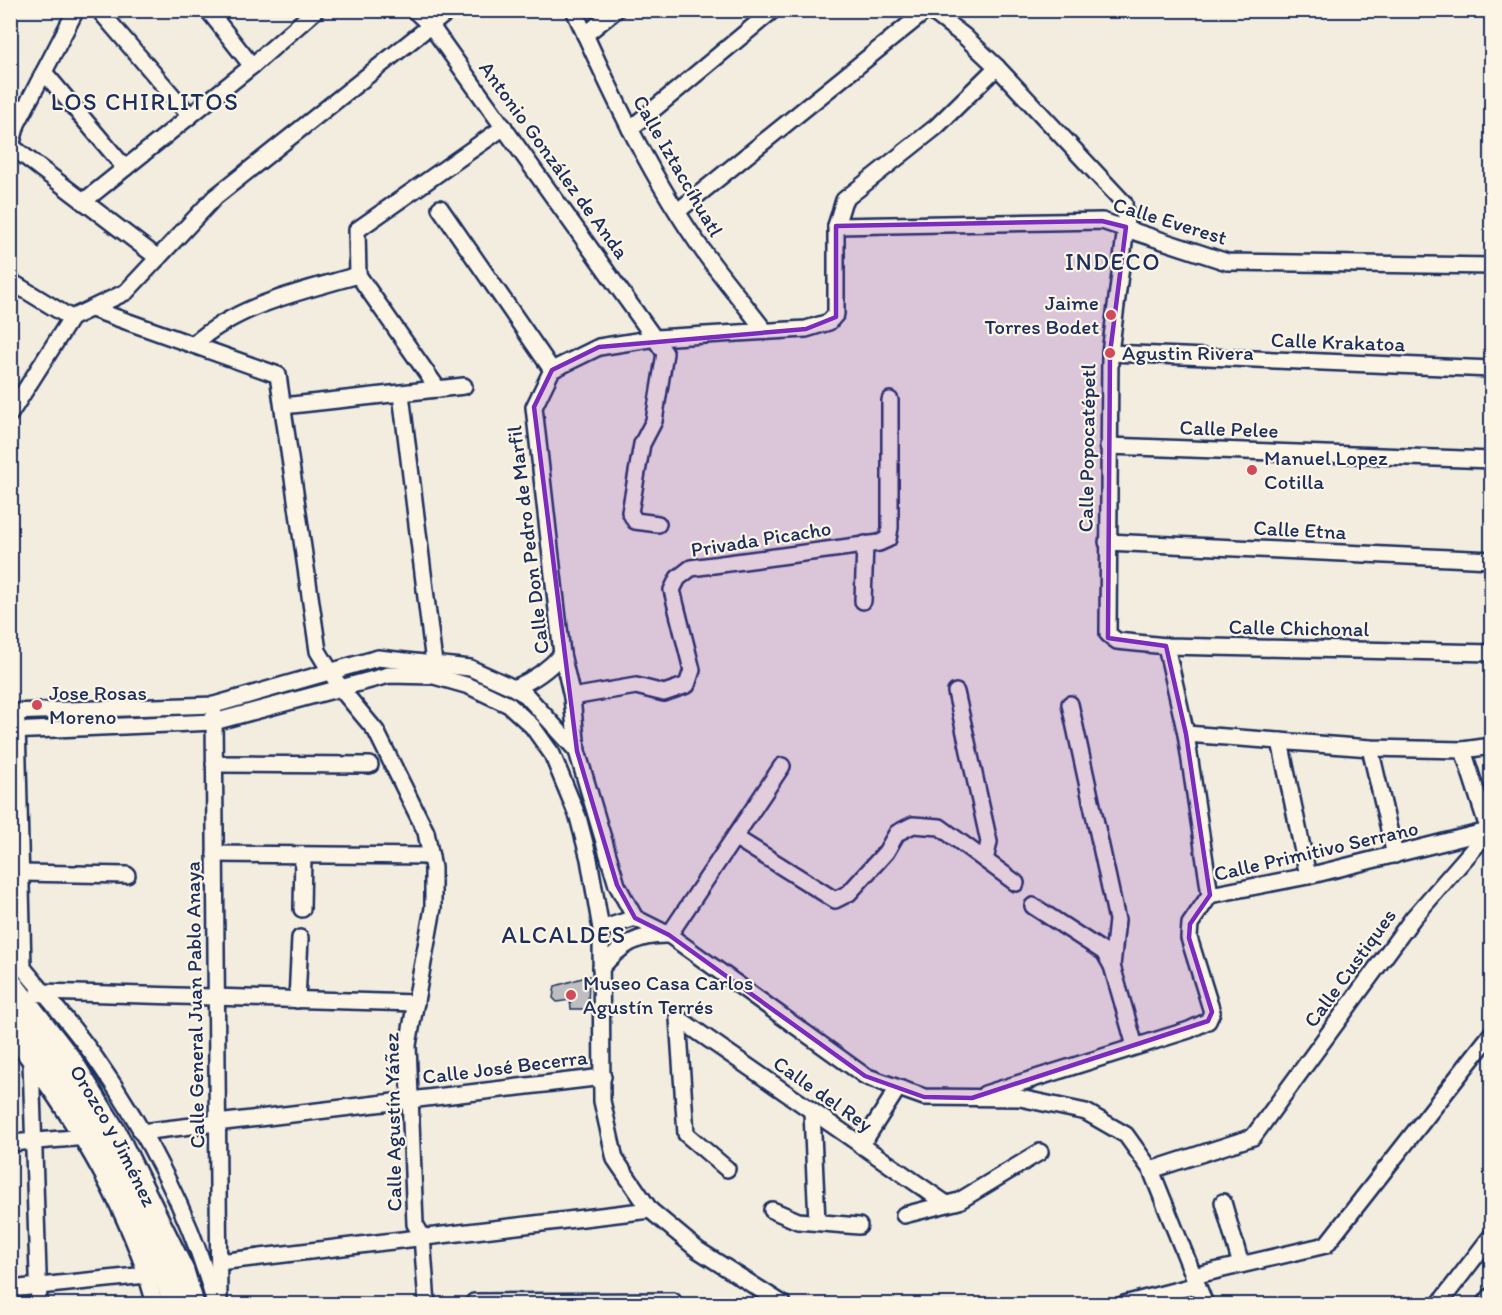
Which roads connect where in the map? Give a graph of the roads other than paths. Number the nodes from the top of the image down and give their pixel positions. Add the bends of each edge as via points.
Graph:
1 (76, 10) edge
2 (99, 10) edge
3 (208, 10) edge
4 (316, 10) edge
5 (414, 10) edge
6 (450, 10) edge
7 (574, 10) edge
8 (616, 10) edge
9 (773, 10) edge
10 (928, 10) edge
11 (431, 26) junction
12 (585, 35) junction
13 (252, 66) junction
14 (997, 67) junction
15 (44, 72) junction
16 (190, 116) junction
17 (504, 127) junction
18 (630, 129) junction
19 (11, 146) edge
20 (125, 168) junction
21 (83, 202) junction
22 (440, 208) dead end
23 (678, 211) junction
24 (837, 226) junction
25 (1126, 227) junction
26 (158, 258) junction
27 (1491, 266) edge
28 (358, 275) junction
29 (10, 281) edge
30 (92, 309) junction
31 (71, 318) junction
32 (765, 331) junction
33 (656, 338) junction
34 (193, 345) junction
35 (1110, 353) junction
36 (1491, 369) edge
37 (552, 370) junction
38 (464, 386) dead end
39 (438, 389) junction
40 (401, 394) junction
41 (890, 400) dead end
42 (283, 406) junction
43 (10, 414) edge
44 (1108, 446) junction
45 (1491, 460) edge
46 (658, 524) dead end
47 (1107, 542) junction
48 (866, 544) junction
49 (1491, 561) edge
50 (863, 601) dead end
51 (1107, 634) joint
52 (1166, 646) junction
53 (1491, 653) edge
54 (561, 654) junction
55 (435, 670) junction
56 (335, 680) junction
57 (514, 688) junction
58 (956, 692) dead end
59 (572, 697) junction
60 (1070, 704) dead end
61 (214, 705) junction
62 (14, 712) edge
63 (214, 722) junction
64 (14, 731) edge
65 (1186, 734) junction
66 (1280, 741) junction
67 (1491, 746) edge
68 (1370, 748) junction
69 (1463, 750) junction
70 (577, 751) junction
71 (214, 764) junction
72 (370, 765) dead end
73 (782, 766) dead end
74 (1490, 831) edge
75 (736, 838) junction
76 (215, 854) junction
77 (303, 855) junction
78 (1395, 855) junction
79 (431, 856) junction
80 (985, 860) junction
81 (21, 873) junction
82 (127, 875) dead end
83 (1308, 876) junction
84 (1016, 883) dead end
85 (1210, 895) junction
86 (1034, 906) dead end
87 (302, 909) dead end
88 (635, 918) junction
89 (601, 929) junction
90 (669, 935) junction
91 (300, 938) dead end
92 (10, 952) edge
93 (1112, 966) junction
94 (601, 968) junction
95 (17, 975) edge
96 (216, 998) junction
97 (297, 1000) junction
98 (23, 1003) edge
99 (416, 1003) junction
100 (1491, 1033) edge
101 (10, 1034) edge
102 (1135, 1046) junction
103 (31, 1061) junction
104 (603, 1077) junction
105 (898, 1088) junction
106 (972, 1098) junction
107 (411, 1099) junction
108 (812, 1112) junction
109 (217, 1121) junction
110 (141, 1132) junction
111 (91, 1137) junction
112 (34, 1140) junction
113 (10, 1143) edge
114 (861, 1146) junction
115 (1040, 1152) dead end
116 (727, 1169) dead end
117 (1151, 1170) junction
118 (1223, 1202) dead end
119 (945, 1203) junction
120 (650, 1210) junction
121 (772, 1210) dead end
122 (904, 1215) dead end
123 (817, 1222) junction
124 (859, 1226) dead end
125 (1491, 1235) edge
126 (422, 1236) junction
127 (219, 1262) junction
128 (1241, 1265) junction
129 (156, 1274) junction
130 (1195, 1280) junction
131 (38, 1286) junction
132 (10, 1289) edge
133 (1491, 1295) edge
134 (474, 1303) edge
135 (783, 1303) edge
136 (39, 1305) edge
137 (155, 1305) edge
138 (174, 1305) edge
139 (193, 1305) edge
140 (217, 1305) edge
141 (427, 1305) edge
142 (673, 1305) edge
143 (1124, 1305) edge
144 (1205, 1305) edge
145 (1439, 1305) edge
146 (1485, 1305) edge

1 - 15 street
2 - 16 street
3 - 13 street
4 - 13 street
5 - 11 street, Antonio González de Anda
6 - 11 street
7 - 12 street, Calle Iztaccíhuatl
8 - 12 street
9 - 18 street
10 - 14 street
10 - 23 street
11 - 17 street, Antonio González de Anda
11 - 26 street via 215,197
12 - 18 street, Calle Iztaccíhuatl
13 - 16 street
14 - 24 street via 936,127 844,200
14 - 25 street, Calle Popocatépetl via 1119,196 1126,211
15 - 19 street via 17,124
15 - 20 street
16 - 20 street
17 - 28 street via 357,230
17 - 33 street, Antonio González de Anda
18 - 23 street, Calle Iztaccíhuatl
19 - 21 street
20 - 21 street
21 - 26 street
22 - 37 street
23 - 32 street, Calle Iztaccíhuatl via 706,255
24 - 25 street, Calle Everest via 1102,221
24 - 32 street via 833,319 820,326
25 - 27 street, Calle Everest via 1227,262
25 - 35 street, Calle Popocatépetl
26 - 30 street via 126,292
28 - 34 street via 261,303 211,329
28 - 39 street
29 - 31 street
30 - 31 street
30 - 34 street
31 - 43 street
32 - 33 street
33 - 37 street via 599,347
33 - 46 street via 665,353 654,421 642,444 630,512 635,521
34 - 42 street, Calle Agustín Yáñez via 278,375
35 - 36 street, Calle Krakatoa
35 - 44 street, Calle Popocatépetl
37 - 54 street, Calle Don Pedro de Marfil via 534,407
38 - 39 street
39 - 40 street
40 - 42 street
40 - 55 street
41 - 48 street, Privada Picacho via 889,537
42 - 56 street, Calle Agustín Yáñez via 318,651
44 - 45 street, Calle Pelee
44 - 47 street, Calle Popocatépetl
47 - 49 street, Calle Etna
47 - 51 street, Calle Popocatépetl
48 - 50 street
48 - 59 street, Privada Picacho via 691,568 678,578 672,590 692,670 687,685 664,693 636,686
51 - 52 street, Calle Chichonal via 1117,641
52 - 53 street, Calle Chichonal
52 - 65 street
54 - 57 street via 548,669
54 - 59 street, Calle Don Pedro de Marfil
55 - 56 street
55 - 57 street via 470,668
55 - 89 street via 509,705 532,726 552,754 578,817
56 - 61 street
56 - 63 street
56 - 79 street, Calle Agustín Yáñez via 376,731 426,832
57 - 70 street
58 - 80 street via 989,842
59 - 70 street, Calle Don Pedro de Marfil
60 - 93 street via 1117,920
61 - 62 street
61 - 63 street, Calle General Juan Pablo Anaya
62 - 64 street
63 - 64 street
63 - 71 street, Calle General Juan Pablo Anaya
64 - 81 street
65 - 66 street
65 - 85 street
66 - 68 street
66 - 83 street
67 - 69 street
68 - 69 street
68 - 78 street
69 - 74 street
70 - 88 street via 617,885
71 - 72 street
71 - 76 street, Calle General Juan Pablo Anaya
73 - 75 street
74 - 78 street, Calle Primitivo Serrano
74 - 117 street, Calle Custiques via 1413,918 1253,1137
75 - 80 street via 835,900 849,893 886,852 897,833 913,825 940,827
75 - 90 street
76 - 77 street
76 - 96 street, Calle General Juan Pablo Anaya
77 - 79 street
77 - 87 street
78 - 83 street, Calle Primitivo Serrano
79 - 99 street, Calle Agustín Yáñez via 433,908
80 - 84 street
81 - 82 street
81 - 95 street
83 - 85 street, Calle Primitivo Serrano
85 - 102 street, Calle Primitivo Serrano via 1190,924 1189,938 1212,1012 1208,1021
86 - 93 street via 1104,952
88 - 89 street
88 - 90 street
89 - 94 street
90 - 94 street via 646,935 613,954
90 - 105 street via 865,1076
91 - 97 street
92 - 95 street
93 - 102 street
94 - 104 street
95 - 98 highway, Orozco y Jiménez
96 - 97 street
96 - 98 street
96 - 109 street, Calle General Juan Pablo Anaya
97 - 99 street
98 - 110 street via 96,1059
98 - 111 highway, Orozco y Jiménez
98 - 139 highway, Orozco y Jiménez via 72,1062 116,1132 183,1271
99 - 107 street, Calle Agustín Yáñez via 408,1045
100 - 128 street via 1326,1245
101 - 103 street, Orozco y Jiménez
102 - 106 street, Calle Primitivo Serrano
103 - 111 street, Orozco y Jiménez
103 - 112 street
104 - 107 street, Calle José Becerra
104 - 120 street via 602,1101 615,1159
105 - 106 street via 924,1097
105 - 114 street
106 - 117 street via 1020,1098 1086,1112 1126,1135
107 - 109 street, Calle José Becerra
107 - 126 street, Calle Agustín Yáñez via 415,1224
108 - 114 street, Calle del Rey
108 - 116 street, Calle del Rey via 678,1018 686,1134
108 - 123 street
109 - 110 street, Calle José Becerra
109 - 127 street, Calle General Juan Pablo Anaya
110 - 140 street via 186,1223
111 - 112 street
111 - 129 highway, Orozco y Jiménez
112 - 113 street
112 - 131 street
114 - 119 street, Calle del Rey
115 - 119 street via 958,1201
117 - 130 street
118 - 128 street
119 - 122 street
120 - 126 street
120 - 135 street via 698,1250
121 - 123 street via 798,1221
123 - 124 street
125 - 145 street
126 - 127 street
126 - 141 street, Calle Agustín Yáñez
127 - 140 street, Calle General Juan Pablo Anaya
128 - 130 street
129 - 131 street
129 - 137 street, Orozco y Jiménez
129 - 138 highway, Orozco y Jiménez
130 - 143 street
130 - 144 street
131 - 132 street
131 - 136 street
133 - 146 street
134 - 142 street

